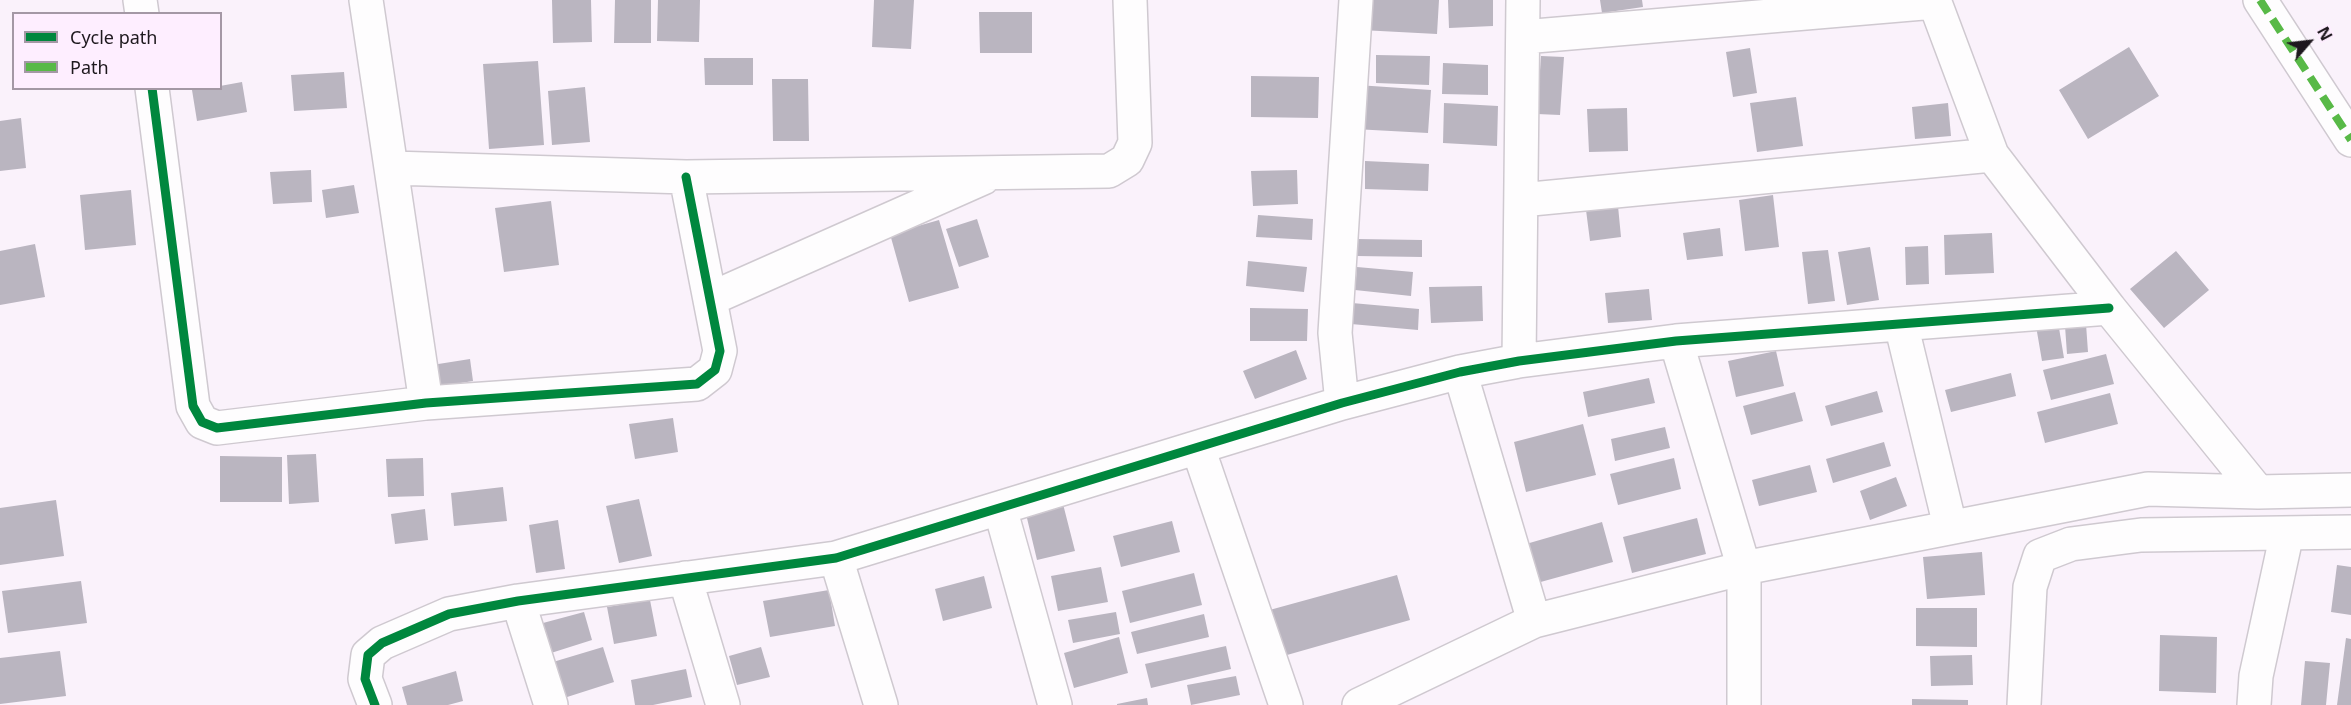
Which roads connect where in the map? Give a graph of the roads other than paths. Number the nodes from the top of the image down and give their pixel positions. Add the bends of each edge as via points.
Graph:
1 (366, 0) edge
2 (1130, 0) edge
3 (1356, 0) edge
4 (1523, 0) edge
5 (2260, 0) edge
6 (1935, 1) edge
7 (1522, 37) junction
8 (152, 90) edge
9 (2351, 140) edge
10 (1992, 155) junction
11 (392, 168) junction
12 (996, 172) junction
13 (686, 177) junction
14 (1521, 200) junction
15 (710, 299) junction
16 (2109, 308) junction
17 (1900, 324) junction
18 (1676, 341) junction
19 (1519, 361) junction
20 (1460, 372) junction
21 (426, 403) junction
22 (1342, 403) junction
23 (1198, 447) junction
24 (2351, 490) edge
25 (2258, 492) junction
26 (1000, 508) junction
27 (1950, 526) junction
28 (2351, 532) edge
29 (2286, 533) junction
30 (836, 558) junction
31 (1744, 568) junction
32 (685, 578) junction
33 (518, 601) junction
34 (1534, 621) junction
35 (375, 705) edge
36 (551, 705) edge
37 (723, 705) edge
38 (881, 705) edge
39 (1055, 705) edge
40 (1286, 705) edge
41 (1359, 705) edge
42 (1744, 705) edge
43 (2024, 705) edge
44 (2254, 705) edge

1 - 11 street
2 - 12 street via 1135,142 1127,160 1109,171
3 - 22 street via 1335,333
4 - 7 street
5 - 9 street
6 - 7 street
6 - 10 street
7 - 14 street
8 - 21 street via 193,406 202,422 217,428
10 - 14 street
10 - 16 street
11 - 13 street
11 - 21 street
12 - 13 street
12 - 15 street
13 - 15 street
14 - 19 street
15 - 21 street via 720,351 715,370 697,384
16 - 17 street
16 - 25 street
17 - 18 street
17 - 27 street
18 - 19 street
18 - 31 street
19 - 20 street
20 - 22 street
20 - 34 street
22 - 23 street
23 - 26 street
23 - 40 street
24 - 25 street
25 - 27 street via 2148,489
26 - 30 street
26 - 39 street
27 - 31 street
28 - 29 street
29 - 43 street via 2141,535 2071,544 2040,556 2030,587
29 - 44 street via 2256,676
30 - 32 street
30 - 38 street
31 - 34 street
31 - 42 street
32 - 33 street
32 - 37 street
33 - 35 street via 449,614 382,643 368,655 365,679
33 - 36 street
34 - 41 street

